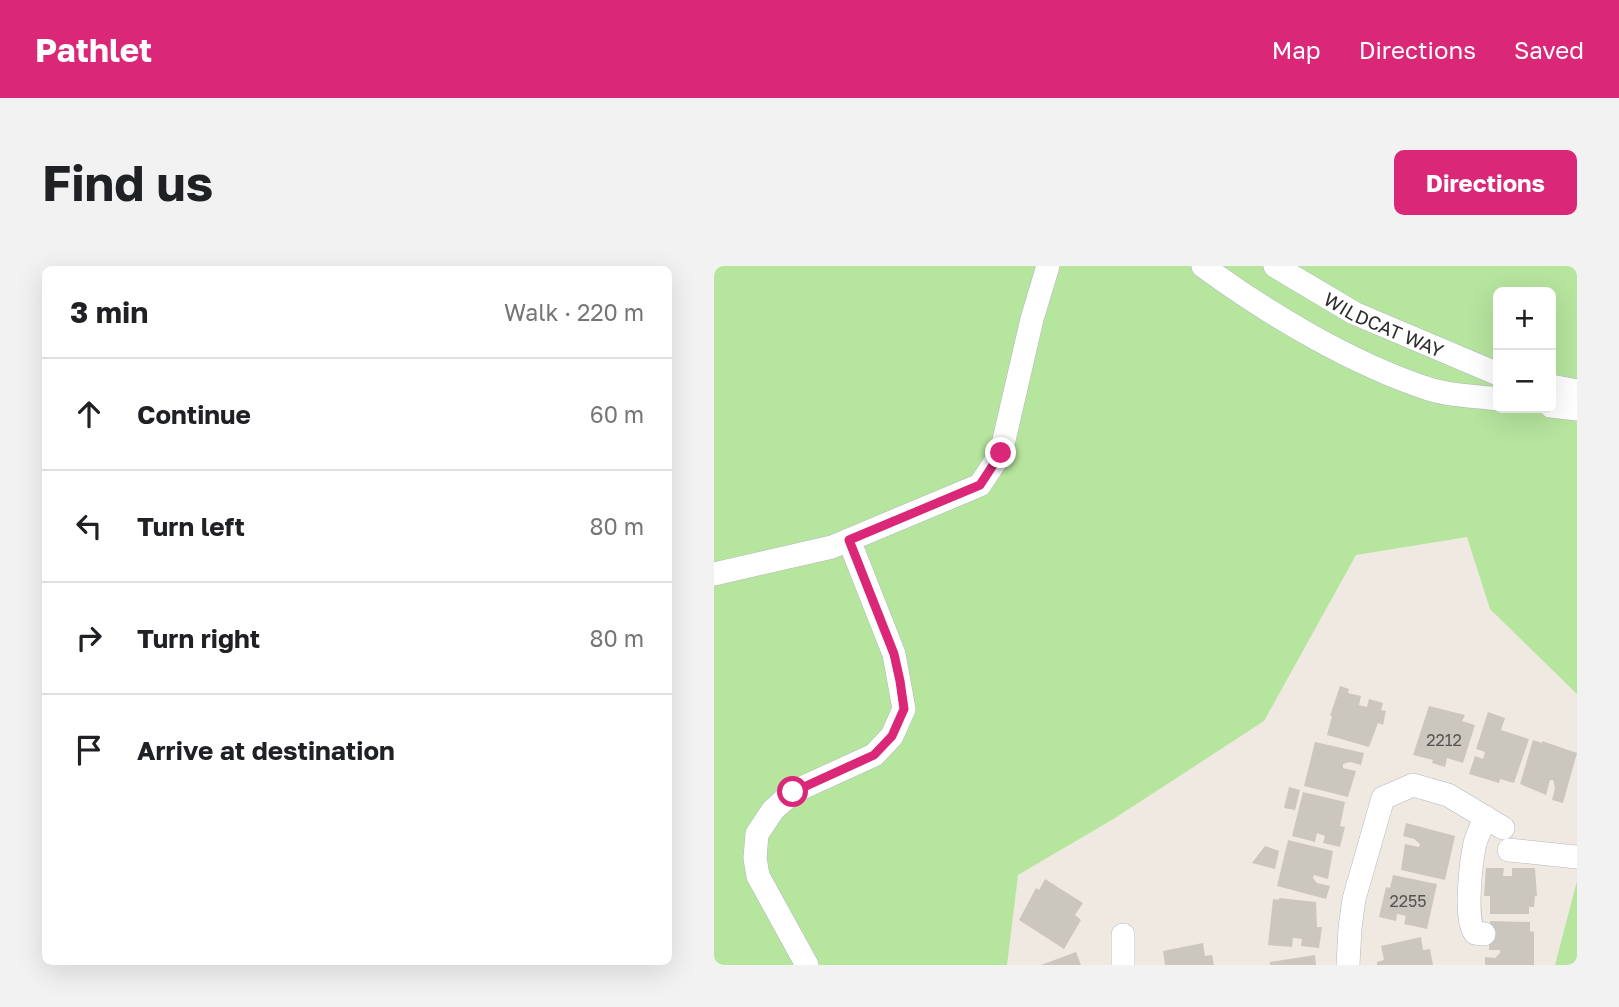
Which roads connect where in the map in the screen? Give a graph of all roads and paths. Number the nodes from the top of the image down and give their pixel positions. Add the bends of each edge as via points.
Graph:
1 (1048, 266) edge
2 (1203, 266) edge
3 (1275, 266) edge
4 (1493, 372) edge
5 (1556, 387) edge
6 (1577, 391) edge
7 (1493, 398) edge
8 (1556, 407) edge
9 (1577, 409) edge
10 (849, 540) junction
11 (714, 574) edge
12 (1509, 850) dead end
13 (1577, 856) edge
14 (1123, 934) dead end
15 (1484, 934) dead end
16 (807, 965) edge
17 (1123, 965) edge
18 (1348, 965) edge

1 - 10 street via 1001,453 980,485
2 - 7 street via 1244,296 1368,366 1432,390
3 - 4 street, WILDCAT WAY via 1354,313
5 - 6 street
8 - 9 street
10 - 11 street
10 - 16 street via 894,654 904,709 892,736 874,755 793,792 757,834 758,876
12 - 13 street
14 - 17 street
15 - 18 street via 1472,930 1471,874 1475,844 1494,822 1448,795 1413,785 1383,798 1354,899

